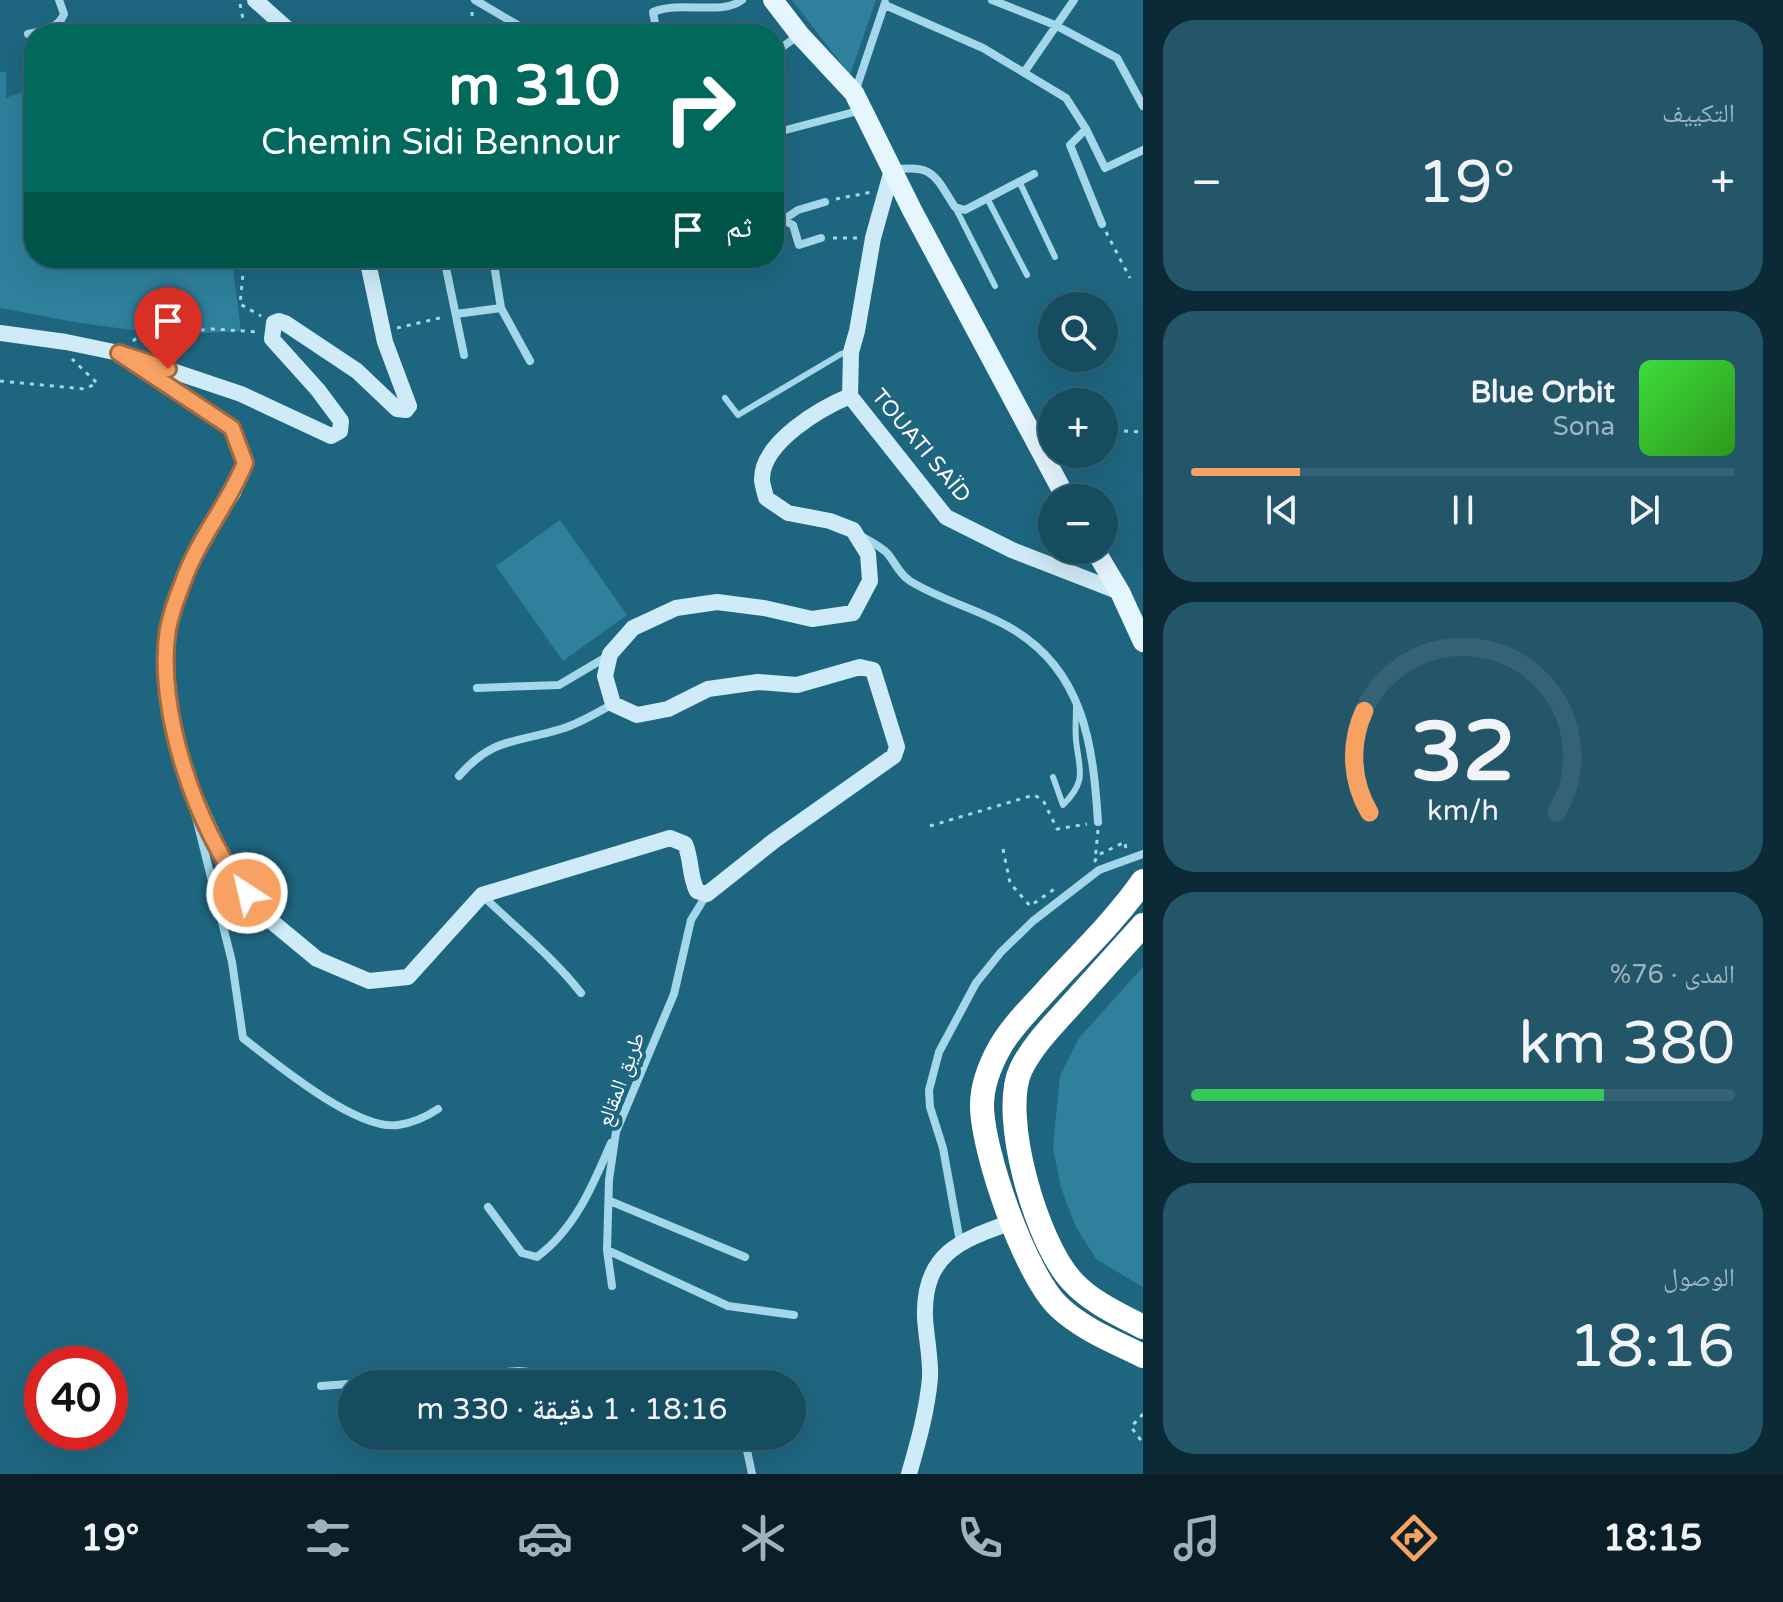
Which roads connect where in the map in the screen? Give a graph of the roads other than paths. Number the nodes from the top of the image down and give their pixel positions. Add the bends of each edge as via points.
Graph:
1 (59, 0) edge
2 (255, 0) edge
3 (473, 0) edge
4 (742, 0) edge
5 (773, 0) edge
6 (995, 0) edge
7 (1074, 0) edge
8 (886, 3) edge
9 (58, 24) edge
10 (282, 24) edge
11 (515, 24) edge
12 (655, 24) edge
13 (1055, 25) junction
14 (800, 35) junction
15 (784, 46) edge
16 (1025, 71) junction
17 (858, 102) junction
18 (1143, 106) edge
19 (784, 129) edge
20 (1086, 129) junction
21 (1143, 150) edge
22 (1034, 174) dead end
23 (889, 179) junction
24 (1019, 181) junction
25 (987, 198) junction
26 (825, 202) road end
27 (955, 207) junction
28 (784, 218) edge
29 (784, 222) edge
30 (1102, 224) road end
31 (821, 238) road end
32 (1055, 257) dead end
33 (369, 268) edge
34 (446, 268) edge
35 (495, 268) edge
36 (1027, 275) dead end
37 (995, 286) dead end
38 (501, 308) junction
39 (456, 314) junction
40 (0, 333) edge
41 (851, 352) junction
42 (119, 353) junction
43 (464, 355) dead end
44 (530, 361) dead end
45 (850, 396) junction
46 (725, 398) dead end
47 (1059, 484) edge
48 (853, 530) junction
49 (1103, 564) edge
50 (1120, 592) junction
51 (1143, 642) edge
52 (610, 654) junction
53 (477, 688) dead end
54 (1076, 699) junction
55 (613, 704) junction
56 (186, 776) junction
57 (459, 776) dead end
58 (1053, 777) dead end
59 (1098, 822) road end
60 (1143, 854) edge
61 (1143, 881) edge
62 (707, 894) junction
63 (482, 895) junction
64 (1143, 925) edge
65 (581, 993) dead end
66 (438, 1109) dead end
67 (616, 1132) junction
68 (610, 1201) junction
69 (488, 1207) dead end
70 (1012, 1222) junction
71 (960, 1242) junction
72 (607, 1250) junction
73 (745, 1257) dead end
74 (612, 1286) dead end
75 (794, 1315) dead end
76 (1143, 1327) edge
77 (1143, 1356) edge
78 (338, 1385) edge
79 (321, 1386) dead end
80 (747, 1450) edge
81 (752, 1474) edge
82 (909, 1474) edge

1 - 9 street via 64,14
2 - 10 street
3 - 11 street
4 - 12 street via 736,5 666,5 653,12
5 - 14 main road
6 - 13 street
7 - 13 street
8 - 16 street
8 - 17 street
13 - 16 street
13 - 18 street via 1117,58
14 - 15 street
14 - 17 main road
16 - 20 street via 1066,98
17 - 19 street
17 - 23 main road
20 - 21 street via 1105,168
20 - 30 street via 1070,145
22 - 24 street
23 - 27 street via 923,168 934,175
23 - 41 street, TOUATI SAÏD
23 - 47 main road via 912,210
24 - 25 street
24 - 32 lane
25 - 27 street via 965,210
25 - 36 lane
26 - 28 street
27 - 37 lane
29 - 31 street via 793,225 799,245
33 - 42 street via 406,410 397,409 357,371 285,323 279,321 272,328 272,339 341,421 340,431 331,436 241,394
34 - 39 street
35 - 38 street
38 - 39 street
38 - 44 street
39 - 43 street
40 - 42 street
41 - 45 street, TOUATI SAÏD
41 - 46 lane via 738,415
42 - 56 street via 232,428 245,463 183,579 168,628 171,713
45 - 48 street via 825,406 778,443 762,478 766,498 788,513
45 - 50 street, TOUATI SAÏD via 946,517 1012,550
48 - 52 street via 868,554 870,581 853,613 812,619 717,602 676,608 633,628
48 - 54 street via 886,553 905,578 983,613 1033,643 1064,675
49 - 50 main road
50 - 51 main road
52 - 53 street via 559,685
52 - 55 street via 605,676
54 - 58 lane via 1082,775 1063,805
54 - 59 street via 1095,774
55 - 57 street via 561,729 497,746 475,757
55 - 62 street via 637,715 668,709 708,689 758,682 797,685 860,667 873,670 897,747 894,756
56 - 63 street via 229,871 265,916 317,959 369,981 408,977
56 - 66 street via 232,962 243,1038 307,1088 358,1116 395,1126
60 - 71 street via 1088,878 1001,952 976,983 939,1052 930,1107
61 - 70 highway via 1014,1026 991,1064 982,1095 983,1119
62 - 63 street via 697,891 691,879 685,844 670,838
62 - 67 street, طريق المقالع via 691,920 674,994
63 - 65 street via 559,965
64 - 76 highway via 1038,1042 1015,1085 1013,1110 1032,1198 1058,1262 1093,1300
67 - 68 street, طريق المقالع
67 - 69 street via 586,1200 537,1257 522,1253
68 - 72 street, طريق المقالع
68 - 73 street
70 - 71 street
70 - 77 highway via 1034,1273 1057,1306
71 - 82 street via 937,1267 926,1299 930,1376
72 - 74 street, طريق المقالع
72 - 75 street via 728,1306
78 - 79 street
80 - 81 street

